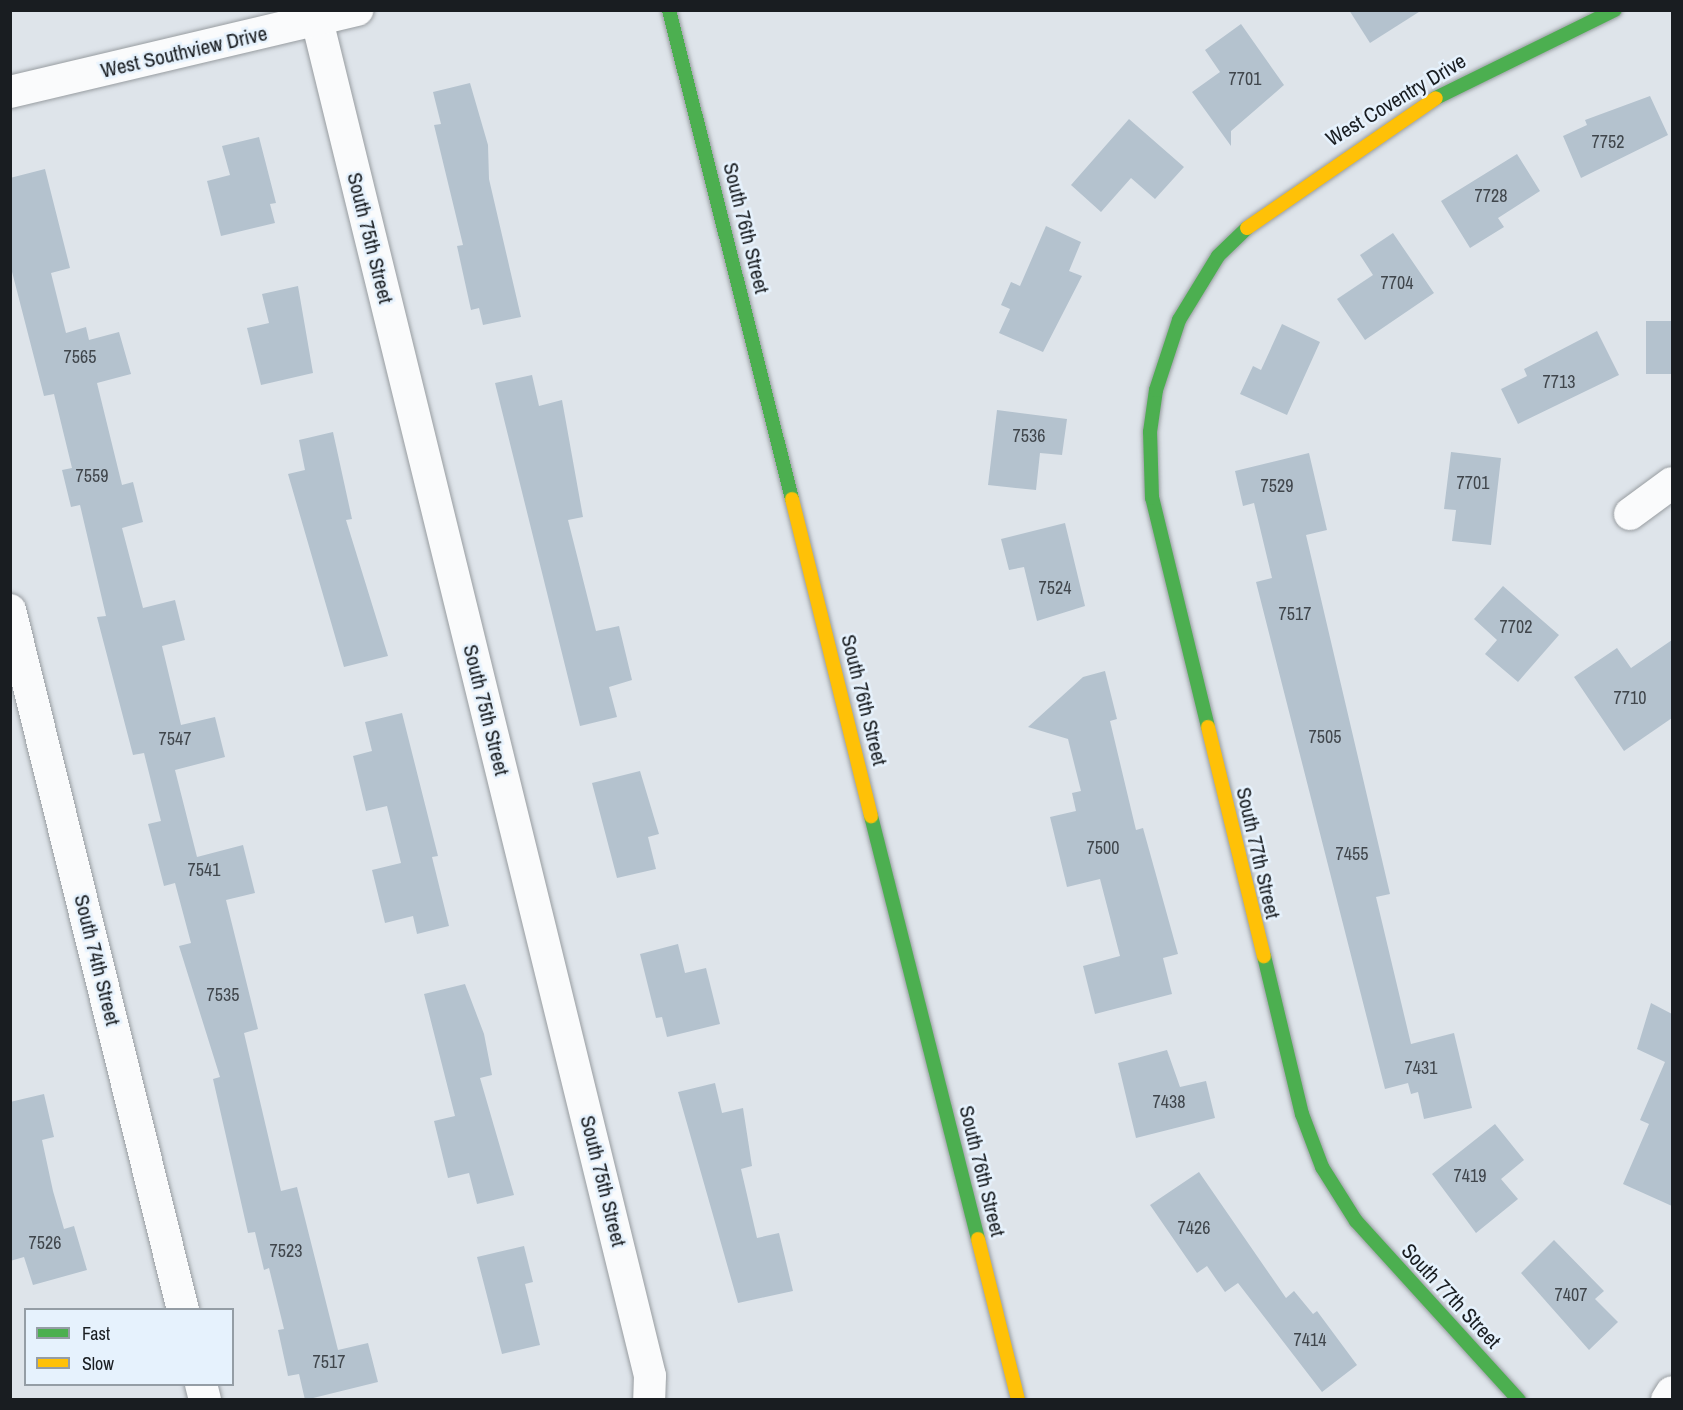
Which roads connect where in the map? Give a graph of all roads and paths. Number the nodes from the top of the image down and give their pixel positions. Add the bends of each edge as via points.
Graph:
1 (357, 10) edge
2 (669, 10) edge
3 (1615, 10) edge
4 (316, 20) junction
5 (10, 93) edge
6 (1218, 256) joint
7 (1672, 483) edge
8 (1630, 513) dead end
9 (10, 610) edge
10 (183, 1308) edge
11 (1672, 1392) edge
12 (649, 1400) edge
13 (1018, 1400) edge
14 (1519, 1400) edge
15 (1667, 1400) edge

1 - 4 street, West Southview Drive
2 - 13 street, South 76th Street
3 - 6 street, West Coventry Drive via 1497,64 1408,114 1310,179
4 - 5 street, West Southview Drive
4 - 12 street, South 75th Street via 651,1376
6 - 14 street, South 77th Street via 1179,320 1156,390 1152,498 1302,1114 1322,1167 1356,1221
7 - 8 street
9 - 10 street, South 74th Street
11 - 15 street

